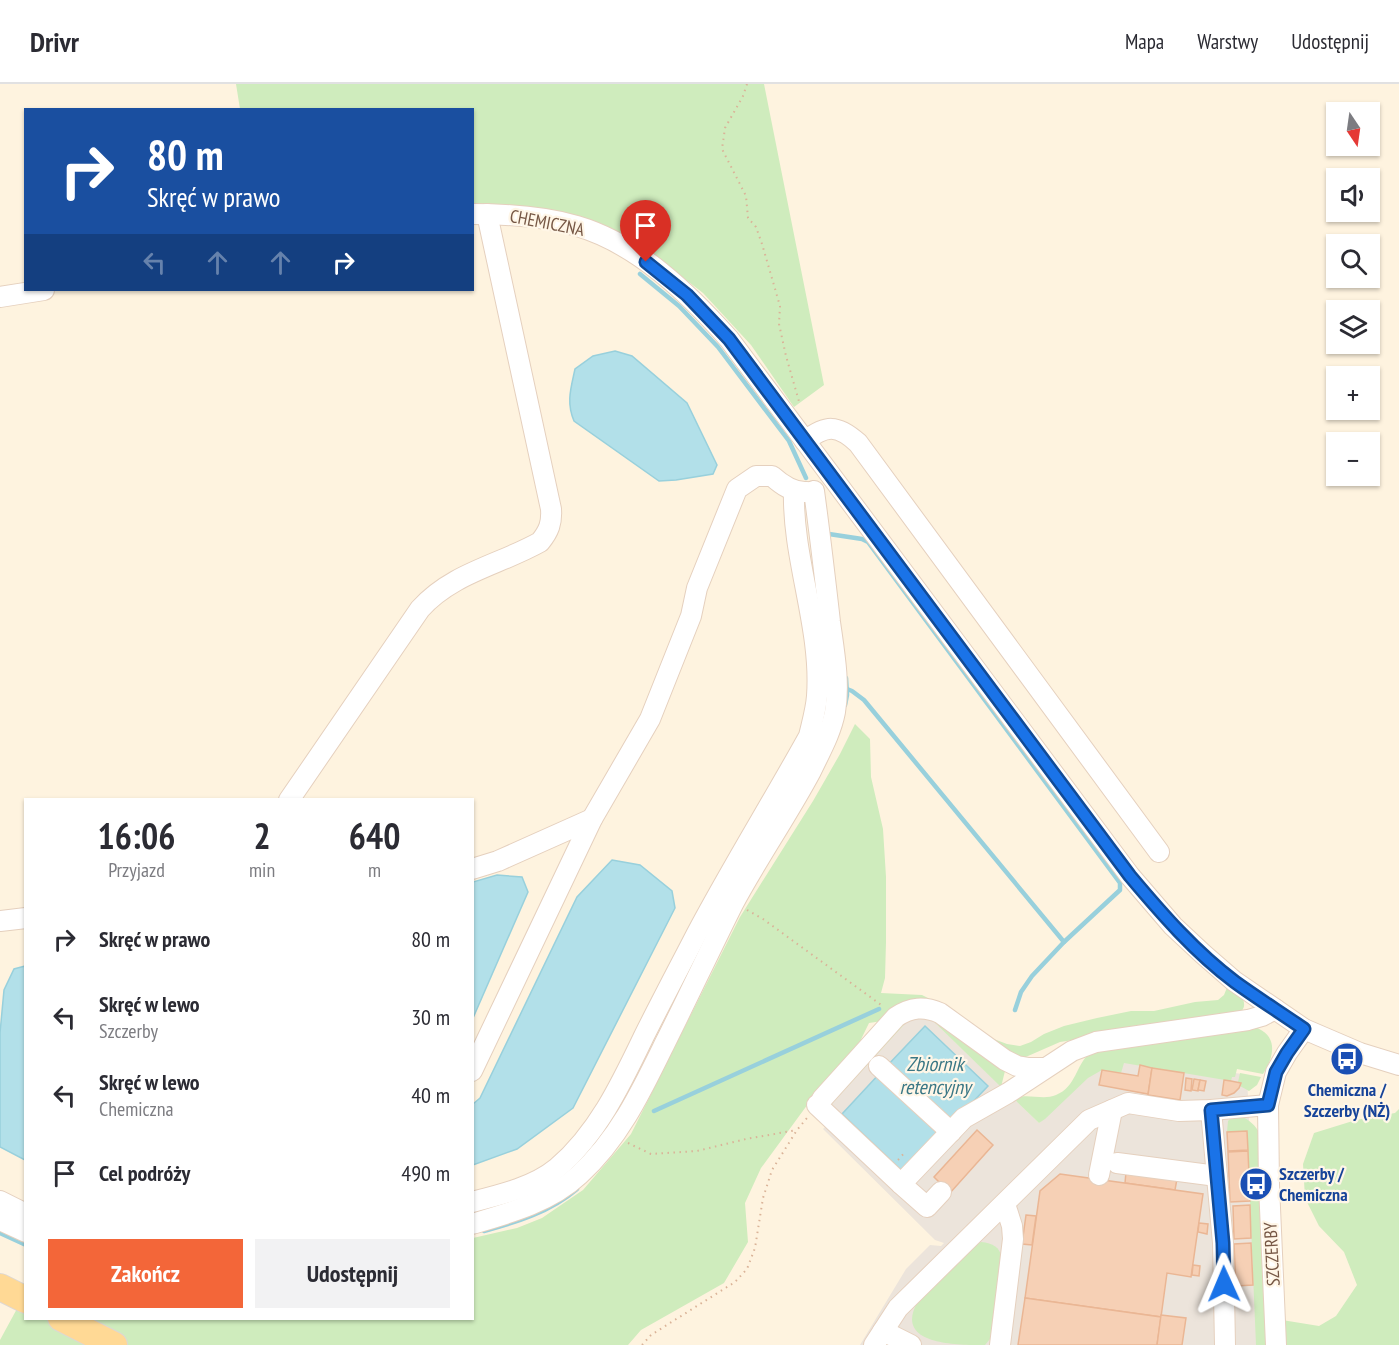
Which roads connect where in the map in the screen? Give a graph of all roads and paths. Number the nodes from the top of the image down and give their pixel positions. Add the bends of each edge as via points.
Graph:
1 (747, 84) edge
2 (480, 214) edge
3 (38, 291) edge
4 (0, 297) edge
5 (801, 406) dead end
6 (805, 441) junction
7 (833, 479) junction
8 (794, 491) junction
9 (814, 491) junction
10 (290, 798) edge
11 (592, 819) junction
12 (1159, 852) dead end
13 (474, 868) edge
14 (743, 907) dead end
15 (24, 918) edge
16 (0, 921) edge
17 (884, 1007) dead end
18 (1275, 1009) junction
19 (1304, 1029) junction
20 (1399, 1065) edge
21 (879, 1066) dead end
22 (474, 1067) edge
23 (1046, 1068) junction
24 (819, 1102) junction
25 (1268, 1105) junction
26 (1112, 1110) junction
27 (1211, 1110) junction
28 (797, 1130) junction
29 (951, 1132) junction
30 (615, 1134) junction
31 (1117, 1163) dead end
32 (1098, 1175) dead end
33 (1217, 1176) junction
34 (901, 1184) junction
35 (941, 1192) dead end
36 (0, 1201) edge
37 (474, 1201) edge
38 (1005, 1204) junction
39 (24, 1213) edge
40 (0, 1220) edge
41 (474, 1223) edge
42 (24, 1231) edge
43 (0, 1287) edge
44 (24, 1299) edge
45 (65, 1320) edge
46 (878, 1338) edge
47 (114, 1345) edge
48 (642, 1345) edge
49 (911, 1345) edge
50 (1000, 1345) edge
51 (1225, 1345) edge
52 (1276, 1345) edge

1 - 5 path via 725,128 722,149 746,196 748,218 762,244 780,306 779,324 786,357
2 - 6 street, CHEMICZNA via 521,216 577,226 631,251 709,317
2 - 10 street via 504,334 551,509 550,527 540,542 460,578 428,600
3 - 4 street
6 - 7 street, CHEMICZNA
6 - 12 street via 821,430 835,429 858,443
7 - 9 street
7 - 18 street, CHEMICZNA via 1130,876 1203,954
8 - 9 street
8 - 11 street via 771,476 756,476 737,489 650,719
8 - 37 street via 795,524 818,682 809,736 718,894 615,1096 596,1124 555,1170 527,1185
9 - 30 street via 836,680 835,714 798,796 734,903 644,1086
11 - 13 street
11 - 22 street
14 - 17 path
15 - 16 street
18 - 19 street, CHEMICZNA
18 - 23 street via 1248,1020 1096,1042
19 - 20 street, CHEMICZNA
19 - 25 street, SZCZERBY via 1276,1072
21 - 29 street
23 - 24 street via 1017,1066 939,1013 916,1008 896,1017
23 - 29 street via 964,1118
24 - 28 path
24 - 34 street
25 - 27 street
25 - 52 street, SZCZERBY
26 - 27 street via 1128,1104 1179,1111
26 - 32 street
26 - 38 street via 1089,1120
27 - 33 street
28 - 30 path via 697,1151 651,1154
28 - 48 path via 772,1170 747,1269 735,1282 651,1335
29 - 34 street
30 - 41 street via 578,1177 550,1195
31 - 33 street
33 - 51 street
34 - 35 street via 927,1207
36 - 39 street
38 - 46 street via 898,1308
38 - 50 street via 1013,1239
40 - 42 street
43 - 44 main road
45 - 47 main road
46 - 49 street

